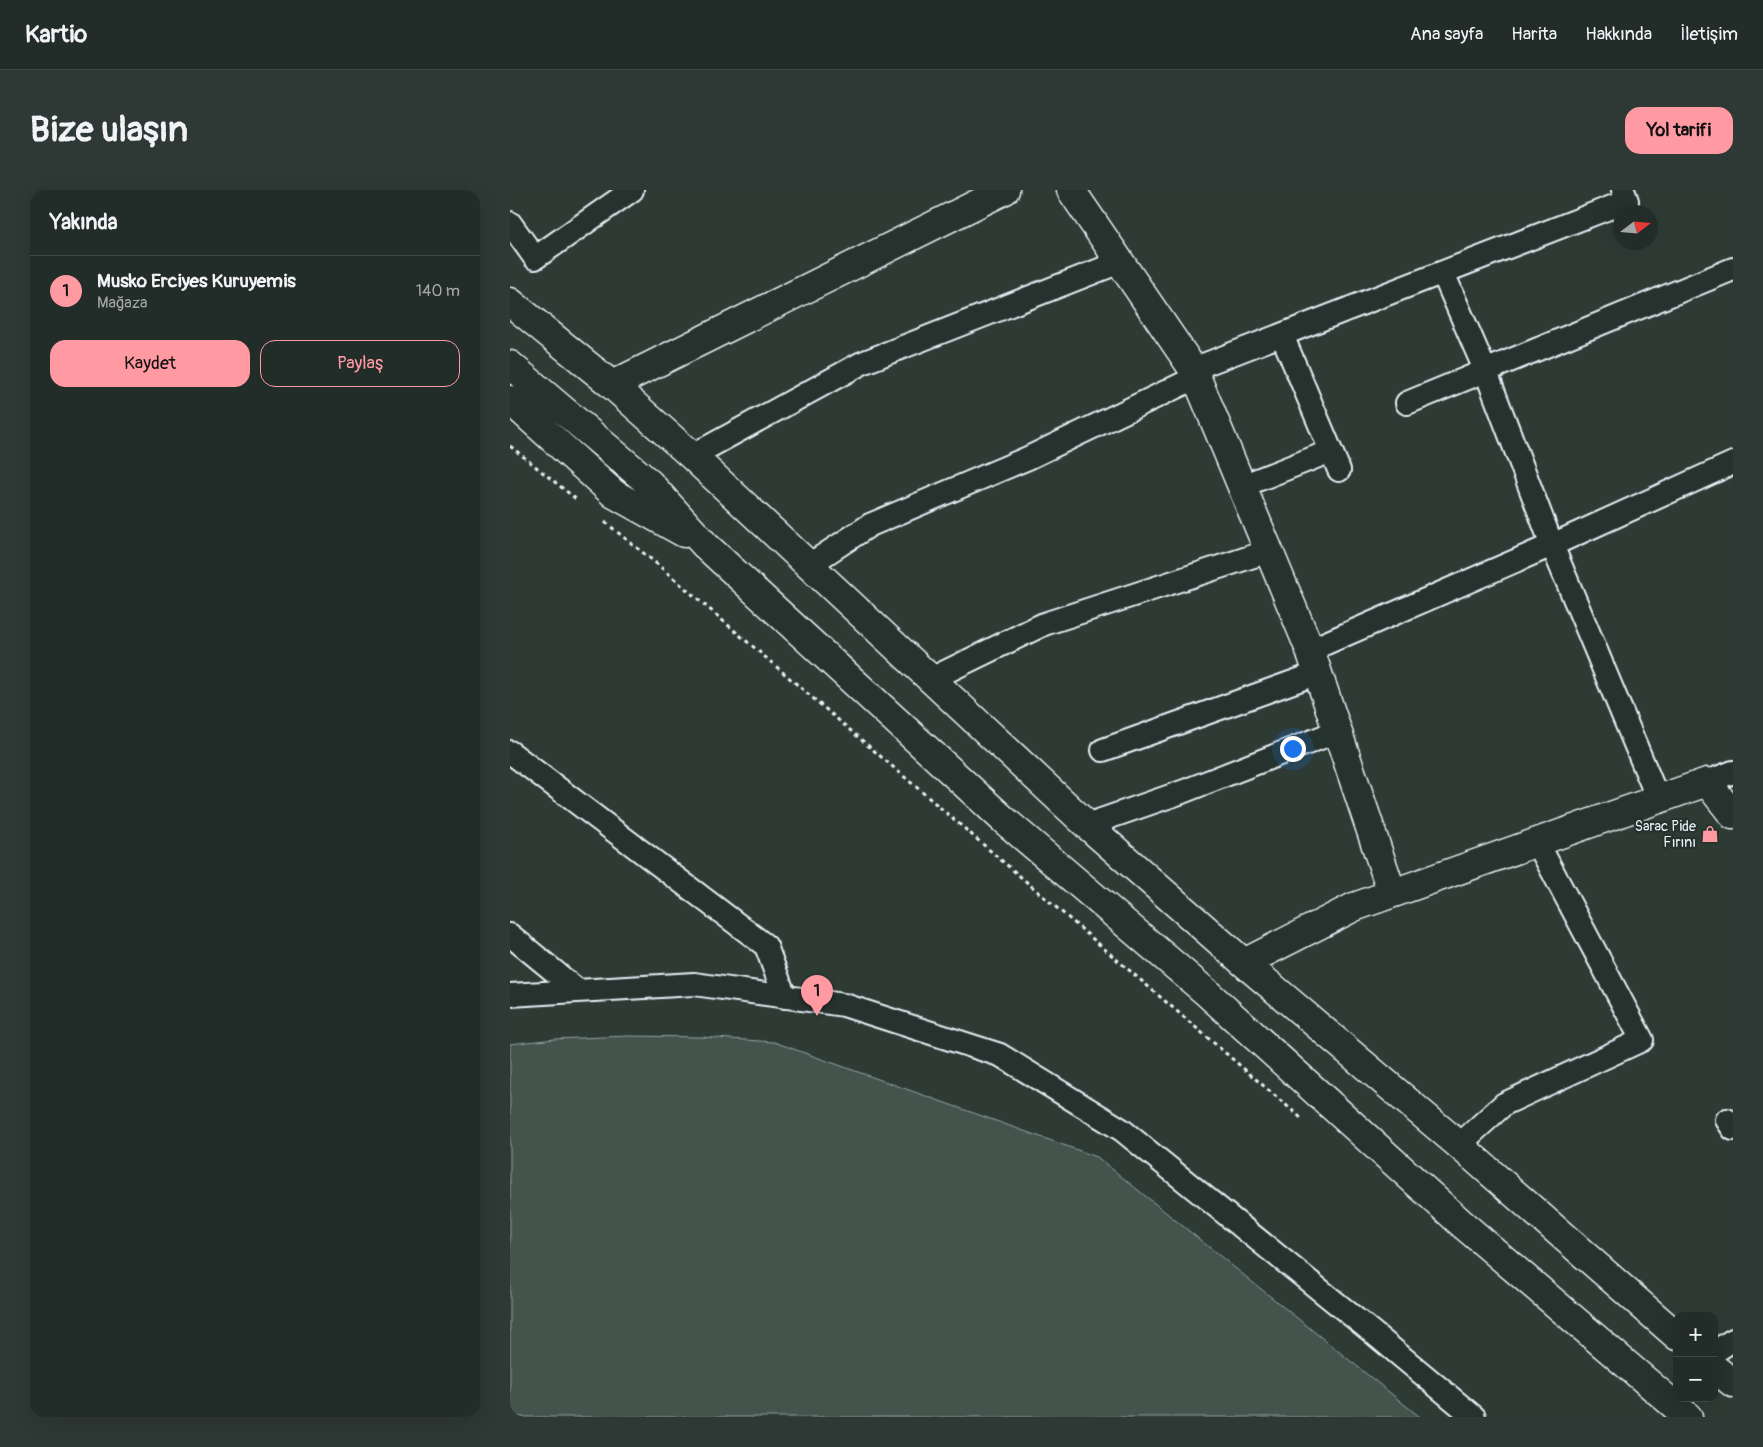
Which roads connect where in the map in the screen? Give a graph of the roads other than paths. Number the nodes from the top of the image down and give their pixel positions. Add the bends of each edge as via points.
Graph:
1 (632, 190) edge
2 (1005, 190) edge
3 (1071, 190) edge
4 (1622, 190) edge
5 (510, 223) edge
6 (1120, 262) junction
7 (1733, 269) edge
8 (1443, 273) junction
9 (510, 302) edge
10 (1282, 335) junction
11 (510, 365) edge
12 (1486, 372) junction
13 (1195, 373) junction
14 (612, 385) junction
15 (510, 400) edge
16 (1407, 403) dead end
17 (692, 456) junction
18 (1733, 463) edge
19 (1242, 486) junction
20 (705, 545) junction
21 (1552, 545) junction
22 (1269, 551) junction
23 (809, 565) junction
24 (1314, 662) junction
25 (931, 679) junction
26 (1338, 730) junction
27 (1103, 750) dead end
28 (510, 752) edge
29 (1733, 772) edge
30 (1707, 782) junction
31 (1658, 799) junction
32 (1733, 815) edge
33 (1087, 825) junction
34 (1537, 842) junction
35 (1392, 893) junction
36 (510, 935) edge
37 (1244, 963) junction
38 (577, 990) junction
39 (510, 995) edge
40 (785, 997) junction
41 (1460, 1145) junction
42 (1673, 1332) edge
43 (1733, 1340) edge
44 (1718, 1349) edge
45 (1718, 1371) edge
46 (1733, 1383) edge
47 (1474, 1417) edge
48 (1688, 1417) edge

1 - 5 street via 534,258
2 - 14 main road
3 - 6 main road
4 - 8 street via 1627,201
6 - 13 main road
6 - 17 street via 862,363
7 - 12 street
8 - 10 street
8 - 12 street
9 - 14 main road
10 - 13 street
10 - 19 street via 1335,460
11 - 20 main road via 648,483
12 - 16 street
12 - 21 street
13 - 19 main road
13 - 23 street via 1028,458 870,525
14 - 17 main road
15 - 20 main road via 614,494
17 - 23 main road
18 - 21 street
19 - 22 main road
20 - 48 main road via 1004,820 1206,992 1460,1222
21 - 24 street
21 - 31 street
22 - 24 main road
22 - 25 street via 1044,624
23 - 25 main road
24 - 26 main road
24 - 27 street
25 - 33 main road
26 - 33 street via 1182,792
26 - 35 main road
28 - 40 street via 766,946
29 - 30 street
30 - 31 main road
30 - 32 main road
31 - 34 main road
33 - 37 main road
34 - 35 main road
34 - 41 street via 1642,1040 1504,1104
35 - 37 main road via 1354,907
36 - 38 street
37 - 41 main road
38 - 39 street
38 - 40 street via 694,984
40 - 47 street via 844,1005 1000,1054 1122,1130
41 - 42 main road
43 - 44 street
45 - 46 main road

